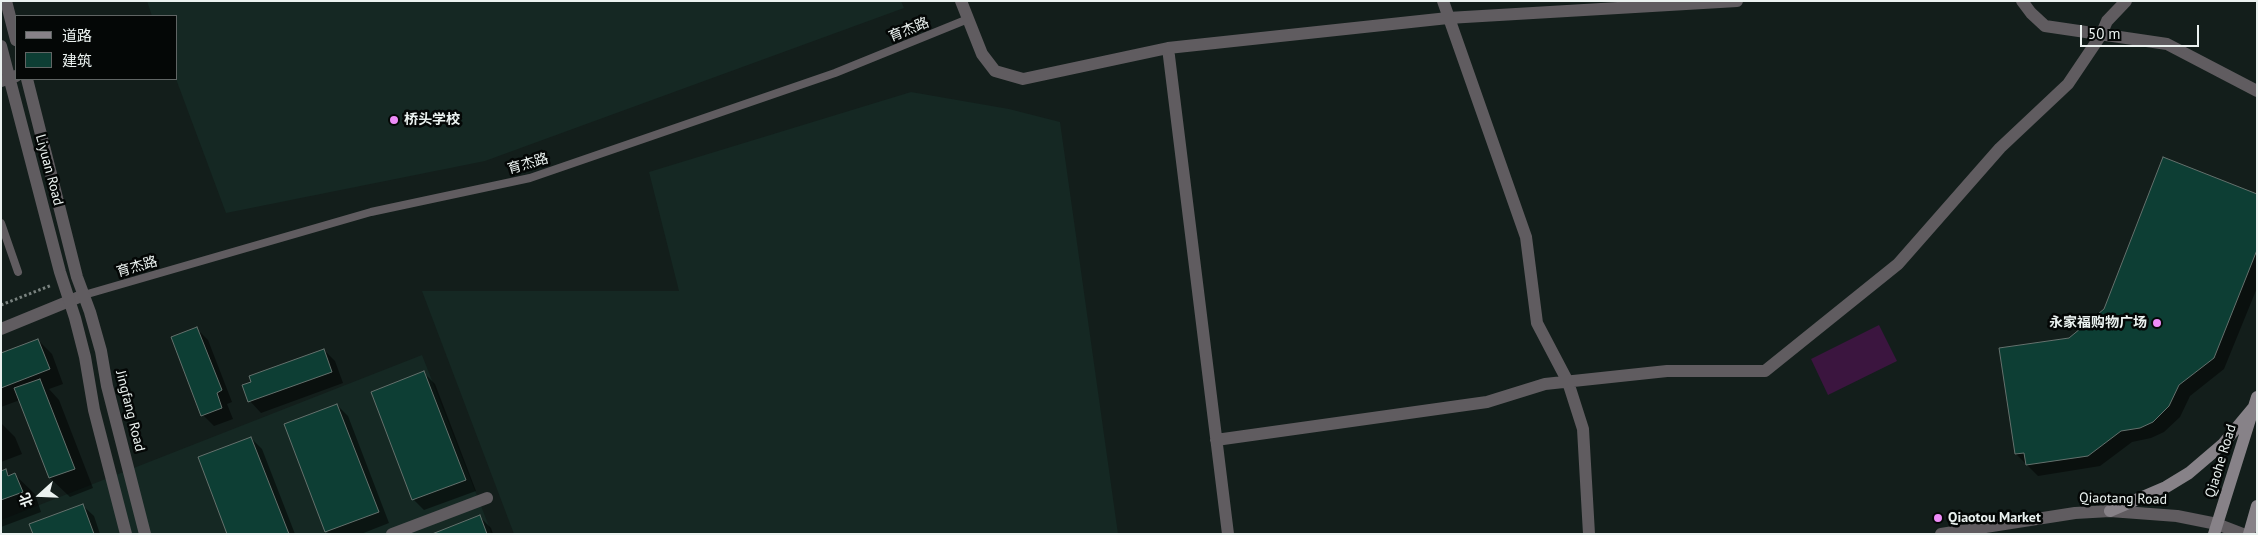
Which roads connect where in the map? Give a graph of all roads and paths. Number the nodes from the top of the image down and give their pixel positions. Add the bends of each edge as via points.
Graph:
1 (6, 1) edge
2 (961, 1) edge
3 (1443, 1) edge
4 (1737, 1) edge
5 (2022, 1) edge
6 (2126, 1) edge
7 (1448, 18) junction
8 (968, 19) junction
9 (2101, 35) junction
10 (15, 36) edge
11 (1, 46) edge
12 (1168, 48) junction
13 (9, 78) edge
14 (27, 80) edge
15 (2257, 91) edge
16 (1, 223) edge
17 (18, 272) dead end
18 (63, 281) junction
19 (84, 295) junction
20 (69, 301) junction
21 (1, 306) edge
22 (1, 329) edge
23 (1568, 382) junction
24 (2255, 403) edge
25 (1216, 440) junction
26 (487, 498) dead end
27 (2257, 506) edge
28 (2110, 511) junction
29 (2215, 529) edge
30 (126, 534) edge
31 (145, 534) edge
32 (392, 534) edge
33 (1228, 534) edge
34 (1589, 534) edge
35 (1941, 534) edge
36 (2243, 534) edge
37 (2249, 534) edge

1 - 10 street
2 - 8 street
3 - 7 street
4 - 7 street
5 - 9 street via 2046,26
6 - 9 street via 2107,21
7 - 12 street
7 - 23 street via 1526,237 1537,323
8 - 12 street via 982,54 995,71 1024,79
8 - 19 lane, 育杰路 via 835,73 530,178 371,212
9 - 15 street via 2167,44
9 - 23 street via 2068,84 2000,148 1898,264 1765,371 1667,371
11 - 13 street, Liyuan Road
12 - 25 street
13 - 18 street, Liyuan Road
14 - 19 street, Liyuan Road
16 - 17 lane
18 - 20 street, Liyuan Road
18 - 21 path
19 - 20 street
19 - 31 street, Jingfang Road via 101,351
20 - 22 street
20 - 30 street
23 - 25 street via 1544,384 1487,402
23 - 34 street via 1583,429
24 - 28 main road via 2223,444 2189,473
24 - 29 main road, Qiaohe Road
25 - 33 street
26 - 32 street
27 - 37 main road
28 - 29 street, Qiaotang Road via 2177,516
28 - 35 street, Qiaotang Road via 2075,513
29 - 36 street, Qiaotang Road

